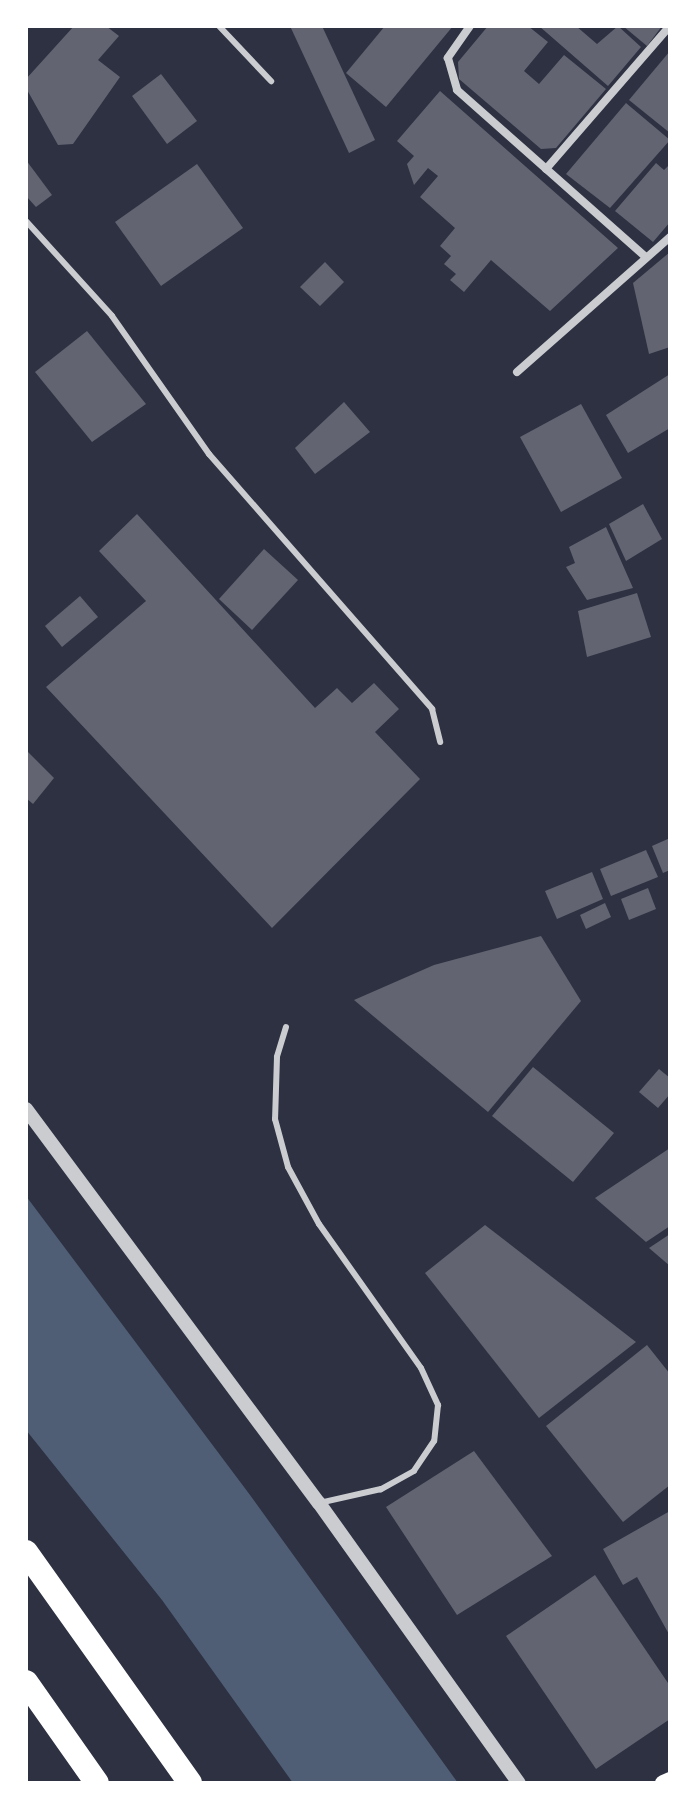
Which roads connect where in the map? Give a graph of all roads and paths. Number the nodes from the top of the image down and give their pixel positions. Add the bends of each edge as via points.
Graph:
1 (219, 26) edge
2 (470, 26) edge
3 (670, 26) edge
4 (271, 81) dead end
5 (546, 169) junction
6 (26, 221) edge
7 (670, 237) edge
8 (646, 257) junction
9 (517, 372) dead end
10 (440, 742) dead end
11 (286, 1027) dead end
12 (26, 1109) edge
13 (319, 1503) junction
14 (26, 1552) edge
15 (26, 1682) edge
16 (670, 1780) edge
17 (97, 1783) edge
18 (190, 1783) edge
19 (519, 1783) edge
20 (663, 1783) edge

1 - 4 lane
2 - 5 street via 448,58 457,90
3 - 5 street
5 - 8 street
6 - 10 lane via 112,316 209,454 432,709
7 - 8 street
8 - 9 street
11 - 13 lane via 277,1057 275,1119 288,1167 319,1224 421,1368 438,1405 434,1441 414,1471 381,1489
12 - 13 street
13 - 19 street
14 - 18 highway
15 - 17 highway
16 - 20 main road

